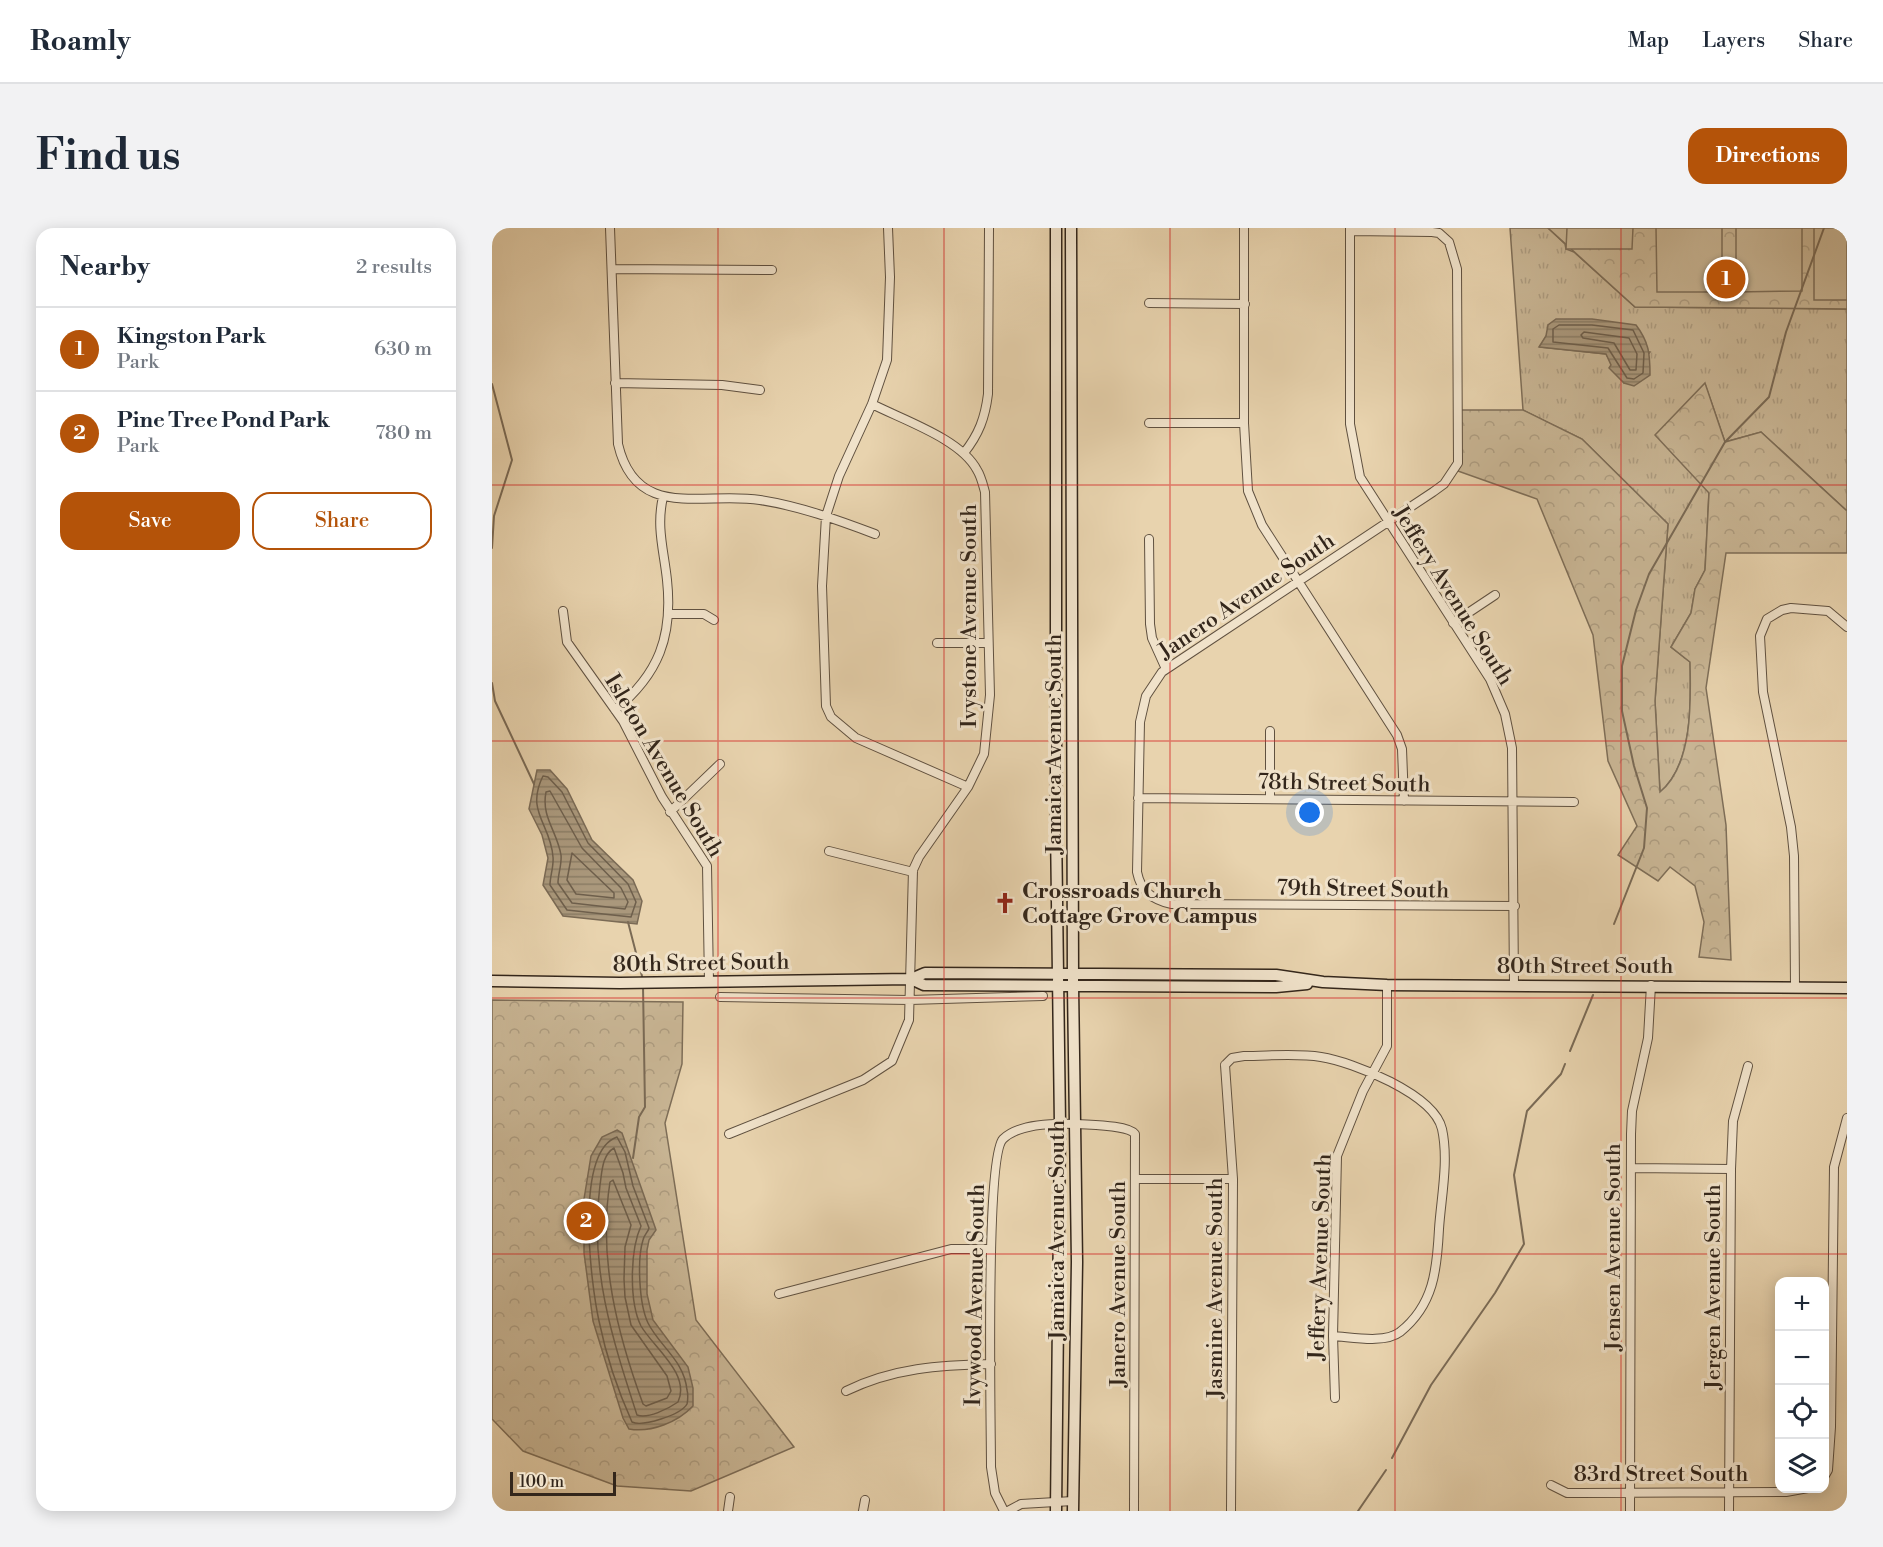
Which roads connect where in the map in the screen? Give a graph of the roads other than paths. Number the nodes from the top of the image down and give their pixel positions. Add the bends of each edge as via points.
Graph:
1 (610, 228) edge
2 (888, 228) edge
3 (989, 228) edge
4 (1056, 228) edge
5 (1071, 228) edge
6 (1244, 228) edge
7 (1350, 229) edge
8 (612, 269) junction
9 (772, 270) dead end
10 (1149, 303) dead end
11 (1245, 304) junction
12 (615, 383) junction
13 (760, 390) dead end
14 (872, 404) junction
15 (1149, 423) dead end
16 (1244, 423) junction
17 (964, 453) junction
18 (663, 497) junction
19 (826, 516) junction
20 (1388, 523) junction
21 (875, 534) dead end
22 (1149, 539) dead end
23 (1299, 581) junction
24 (1495, 595) dead end
25 (563, 611) dead end
26 (669, 614) junction
27 (714, 620) dead end
28 (1453, 623) junction
29 (1847, 627) edge
30 (937, 643) dead end
31 (988, 643) junction
32 (1166, 669) junction
33 (615, 710) junction
34 (1270, 730) dead end
35 (720, 764) dead end
36 (968, 787) junction
37 (1138, 798) junction
38 (1270, 798) junction
39 (1404, 801) junction
40 (1515, 802) junction
41 (1574, 802) dead end
42 (670, 812) junction
43 (829, 851) dead end
44 (913, 872) junction
45 (1143, 890) joint
46 (1515, 906) junction
47 (1059, 973) junction
48 (1073, 973) junction
49 (911, 979) junction
50 (492, 981) edge
51 (709, 982) junction
52 (1323, 982) junction
53 (1387, 985) junction
54 (1514, 985) junction
55 (1651, 985) junction
56 (1059, 986) junction
57 (1073, 986) junction
58 (1795, 987) junction
59 (1847, 988) edge
60 (1043, 996) dead end
61 (720, 997) dead end
62 (910, 1000) junction
63 (1215, 1063) dead end
64 (1225, 1065) junction
65 (1748, 1066) dead end
66 (1373, 1074) junction
67 (1847, 1118) edge
68 (1076, 1124) junction
69 (1060, 1125) junction
70 (729, 1134) dead end
71 (1631, 1168) junction
72 (1731, 1169) junction
73 (1136, 1179) junction
74 (1233, 1179) junction
75 (990, 1249) junction
76 (779, 1294) dead end
77 (1333, 1336) junction
78 (991, 1364) junction
79 (846, 1391) dead end
80 (1335, 1398) dead end
81 (1829, 1456) edge
82 (1551, 1485) dead end
83 (1628, 1491) junction
84 (1729, 1492) junction
85 (1775, 1492) edge
86 (730, 1497) dead end
87 (865, 1500) dead end
88 (1056, 1506) edge
89 (1073, 1506) edge
90 (728, 1511) edge
91 (863, 1511) edge
92 (1006, 1511) edge
93 (1134, 1511) edge
94 (1231, 1511) edge
95 (1630, 1511) edge
96 (1729, 1511) edge

1 - 8 street
2 - 14 street via 888,351 883,378
3 - 17 street via 986,414 979,434
4 - 47 main road, Jamaica Avenue South
5 - 48 main road, Jamaica Avenue South
6 - 11 street
7 - 20 street, Jeffery Avenue South via 1352,445 1360,477
7 - 20 street via 1439,233 1449,242 1457,269 1458,463 1444,483
8 - 9 street
8 - 12 street
10 - 11 street
11 - 16 street
12 - 13 street via 722,385
12 - 18 street via 622,460 640,483
14 - 17 street, Ivystone Avenue South
14 - 19 street via 838,476
15 - 16 street
16 - 23 street via 1248,491 1254,510
17 - 31 street, Ivystone Avenue South via 977,470 985,492
18 - 19 street via 737,497
18 - 26 street via 658,529
19 - 21 street
19 - 36 street via 823,671 826,706 831,717 856,738
20 - 23 street, Janero Avenue South
20 - 28 street, Jeffery Avenue South
22 - 32 street via 1150,624 1152,639
23 - 32 street, Janero Avenue South
23 - 39 street via 1397,735 1402,749
24 - 28 street
25 - 33 street, Isleton Avenue South via 567,642
26 - 27 street via 704,614
26 - 33 street via 658,660 639,688
28 - 40 street, Jeffery Avenue South via 1490,679 1505,714 1512,748
29 - 58 street via 1828,611 1796,608 1782,610 1767,619 1760,636 1763,692 1792,837
30 - 31 street
31 - 36 street, Ivystone Avenue South via 990,695 984,754
32 - 37 street, Janero Avenue South via 1153,682 1142,711
33 - 42 street, Isleton Avenue South
34 - 38 street
35 - 42 street
36 - 44 street, Ivystone Avenue South via 919,857
37 - 38 street, 78th Street South
37 - 45 street, Janero Avenue South via 1137,872
38 - 39 street, 78th Street South
39 - 40 street, 78th Street South
40 - 41 street, 78th Street South
40 - 46 street, Jeffery Avenue South
42 - 51 street, Isleton Avenue South via 707,866
43 - 44 street
44 - 49 street, Ivystone Avenue South
45 - 46 street, 79th Street South via 1158,901 1171,904
46 - 54 street, Jeffery Avenue South
47 - 48 main road, 80th Street South
47 - 49 main road, 80th Street South via 924,973
47 - 56 main road, Jamaica Avenue South
48 - 52 main road, 80th Street South via 1276,975
48 - 57 main road, Jamaica Avenue South
49 - 51 main road, 80th Street South
49 - 56 main road, 80th Street South via 924,985
49 - 62 street, Ivystone Avenue South
50 - 51 main road, 80th Street South
52 - 53 main road, 80th Street South
52 - 57 main road, 80th Street South via 1276,987
53 - 54 main road, 80th Street South
53 - 66 street, Jeffery Avenue South via 1387,1046
54 - 55 main road, 80th Street South
55 - 58 main road, 80th Street South
55 - 71 street, Jensen Avenue South via 1648,1038 1632,1111
56 - 57 main road, 80th Street South
56 - 69 main road, Jamaica Avenue South
57 - 68 main road, Jamaica Avenue South
58 - 59 main road, 80th Street South
60 - 62 street, 80th Street South
61 - 62 street, 80th Street South
62 - 70 street, Ivystone Avenue South via 900,1048 882,1069
63 - 64 street
64 - 66 street via 1232,1058 1244,1056 1319,1057 1342,1061
64 - 74 street, Jasmine Avenue South
65 - 72 street, Jergen Avenue South via 1733,1121
66 - 77 street, Jeffery Avenue South via 1337,1156
66 - 77 street via 1418,1099 1442,1128 1437,1262 1425,1304 1399,1333 1382,1338
67 - 81 street via 1834,1167
68 - 69 street, Janero Avenue South
68 - 73 street, Janero Avenue South via 1132,1130
68 - 89 main road, Jamaica Avenue South
69 - 75 street, Ivywood Avenue South via 1029,1127 1002,1140 994,1162
69 - 88 main road, Jamaica Avenue South
71 - 72 street
71 - 83 street, Jensen Avenue South
72 - 84 street, Jergen Avenue South
73 - 74 street
73 - 93 street, Janero Avenue South
74 - 94 street, Jasmine Avenue South
75 - 76 street via 951,1249
75 - 78 street, Ivywood Avenue South
77 - 80 street, Jeffery Avenue South
78 - 79 street via 901,1370
78 - 92 street, Ivywood Avenue South via 991,1467 995,1493
82 - 83 street, 83rd Street South via 1567,1492
83 - 84 street, 83rd Street South
83 - 95 street, Jensen Avenue South
84 - 85 street, 83rd Street South
84 - 96 street, Jergen Avenue South
86 - 90 street
87 - 91 street
88 - 89 street
88 - 92 street via 1021,1504

